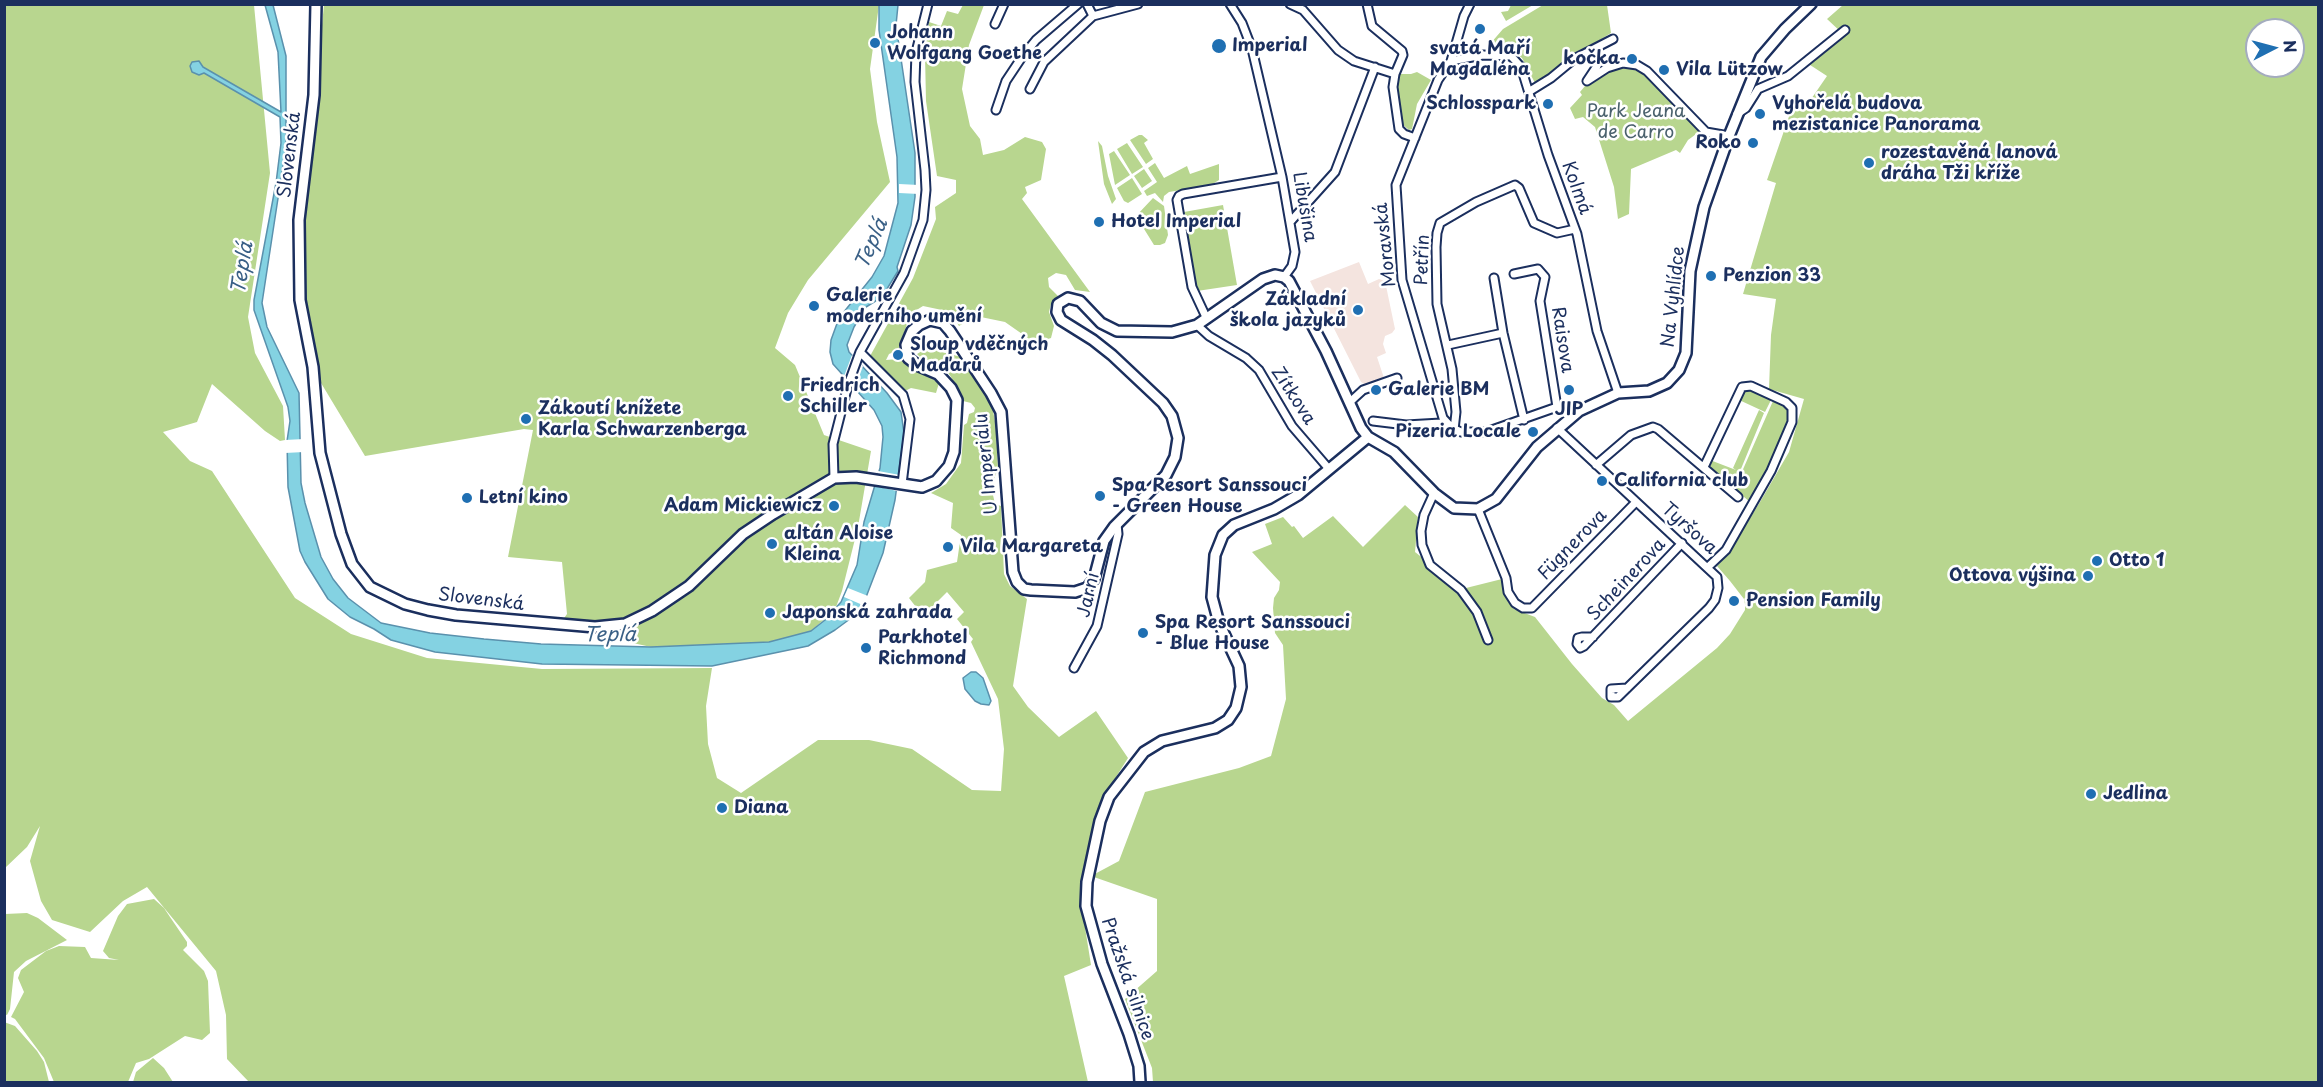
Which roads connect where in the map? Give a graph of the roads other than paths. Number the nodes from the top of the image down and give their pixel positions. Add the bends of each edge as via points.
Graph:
1 (316, 4) edge
2 (928, 4) edge
3 (1004, 4) edge
4 (1078, 4) edge
5 (1087, 4) edge
6 (1138, 4) edge
7 (1230, 4) edge
8 (1290, 4) edge
9 (1367, 4) edge
10 (1470, 4) edge
11 (1811, 4) edge
12 (1093, 16) junction
13 (995, 24) dead end
14 (1845, 30) dead end
15 (1613, 39) dead end
16 (1451, 61) junction
17 (1597, 66) dead end
18 (1375, 67) junction
19 (1395, 74) junction
20 (1030, 89) dead end
21 (1530, 91) junction
22 (996, 110) dead end
23 (1737, 114) junction
24 (1728, 136) junction
25 (1415, 138) junction
26 (1282, 177) junction
27 (1291, 220) junction
28 (1575, 229) junction
29 (1514, 274) dead end
30 (1284, 277) junction
31 (1494, 278) dead end
32 (1206, 317) junction
33 (1197, 325) junction
34 (1503, 333) junction
35 (1448, 345) junction
36 (860, 352) junction
37 (1397, 378) dead end
38 (1618, 393) junction
39 (1351, 401) junction
40 (1557, 407) junction
41 (1570, 417) junction
42 (1524, 420) junction
43 (1373, 421) dead end
44 (1557, 428) junction
45 (1454, 430) junction
46 (1368, 437) junction
47 (1596, 465) junction
48 (1704, 467) junction
49 (1329, 469) junction
50 (834, 478) junction
51 (900, 484) junction
52 (1434, 493) junction
53 (1738, 497) dead end
54 (1636, 502) junction
55 (1478, 509) junction
56 (1117, 524) junction
57 (1682, 543) junction
58 (1708, 567) junction
59 (1593, 637) dead end
60 (1488, 640) dead end
61 (1074, 668) dead end
62 (1627, 688) dead end
63 (1140, 1083) edge

1 - 50 street, Slovenská via 314,105 299,231 300,300 314,376 321,460 346,550 370,587 405,604 456,615 568,626 625,624 677,596 743,534
2 - 36 street via 916,52 915,82 926,190 923,220 904,273
3 - 13 street
4 - 22 street via 1022,57 1006,81
5 - 12 street
6 - 12 street
7 - 26 street, Libušina via 1252,49
8 - 18 street via 1303,10 1338,50
9 - 19 street via 1376,32 1402,51
10 - 16 street, Moravská
11 - 23 street, Na Vyhlídce via 1761,57
12 - 20 street via 1044,62
14 - 23 street via 1788,76 1758,89 1746,108
15 - 21 street via 1574,59
16 - 21 street, Kolmá via 1483,55 1511,56 1521,67
16 - 25 street, Moravská via 1438,80
17 - 24 street via 1587,81 1607,68 1623,63 1637,65 1706,132
18 - 19 street
18 - 27 street via 1335,172
19 - 25 street via 1399,129
21 - 28 street, Kolmá
23 - 24 street, Na Vyhlídce
24 - 38 street, Na Vyhlídce via 1704,207 1690,271 1684,362 1667,383 1649,391
25 - 45 street, Moravská via 1396,185 1402,279 1443,418
26 - 27 street, Libušina
26 - 32 street via 1183,194 1177,200 1192,287
27 - 30 street, Libušina via 1295,252
28 - 35 street, Petřín via 1557,233 1534,223 1515,185 1440,223 1436,248 1437,304
28 - 38 street, Kolmá via 1597,331
29 - 40 street, Raisova via 1538,269 1545,277 1540,301
30 - 32 street, U Imperiálu via 1263,279
30 - 39 street
31 - 34 street
32 - 33 street, U Imperiálu
33 - 49 street, Zítkova via 1259,370 1292,426
33 - 56 street, U Imperiálu via 1172,332 1126,333 1101,323 1076,299 1064,299 1058,304 1057,312 1063,322 1112,355 1163,403 1175,423 1178,445 1171,467
34 - 35 street
34 - 42 street
35 - 45 street, Petřín via 1456,412
36 - 50 street via 833,444
36 - 51 street via 903,395 910,419
37 - 39 street via 1363,390
38 - 41 street, Na Vyhlídce
39 - 46 street
40 - 41 street
40 - 42 street
41 - 44 street, Na Vyhlídce
42 - 45 street via 1486,432
43 - 45 street via 1406,425 1442,423
44 - 47 street, Tyršova
44 - 55 street, Na Vyhlídce via 1496,499
46 - 49 street, Pražská silnice
46 - 52 street via 1394,452
47 - 48 street via 1631,435 1653,428
47 - 54 street, Tyršova
48 - 53 street
48 - 58 street via 1742,387 1751,386 1792,408 1792,422 1771,471 1726,549
49 - 63 street, Pražská silnice via 1298,495 1234,525 1222,535 1215,555 1212,597 1239,666 1241,687 1236,708 1228,720 1215,728 1162,741 1144,752 1109,797 1100,821 1086,906 1102,964 1139,1066
50 - 51 street, U Imperiálu via 849,476
51 - 56 street, U Imperiálu via 922,487 936,481 949,466 954,452 954,395 938,374 917,365 906,353 912,331 925,321 935,320 950,331 1001,412 1013,573 1017,582 1028,590 1083,591 1092,582 1104,541
52 - 55 street via 1454,508
52 - 60 street via 1424,515 1422,545 1430,565 1461,590 1477,612
54 - 55 street, Fügnerova via 1532,608 1515,603 1508,592
54 - 57 street, Tyršova
56 - 61 street, Jarní via 1097,626
57 - 58 street, Tyršova
57 - 59 street, Scheinerova
58 - 62 street, Tyršova via 1717,577 1718,588 1710,608

